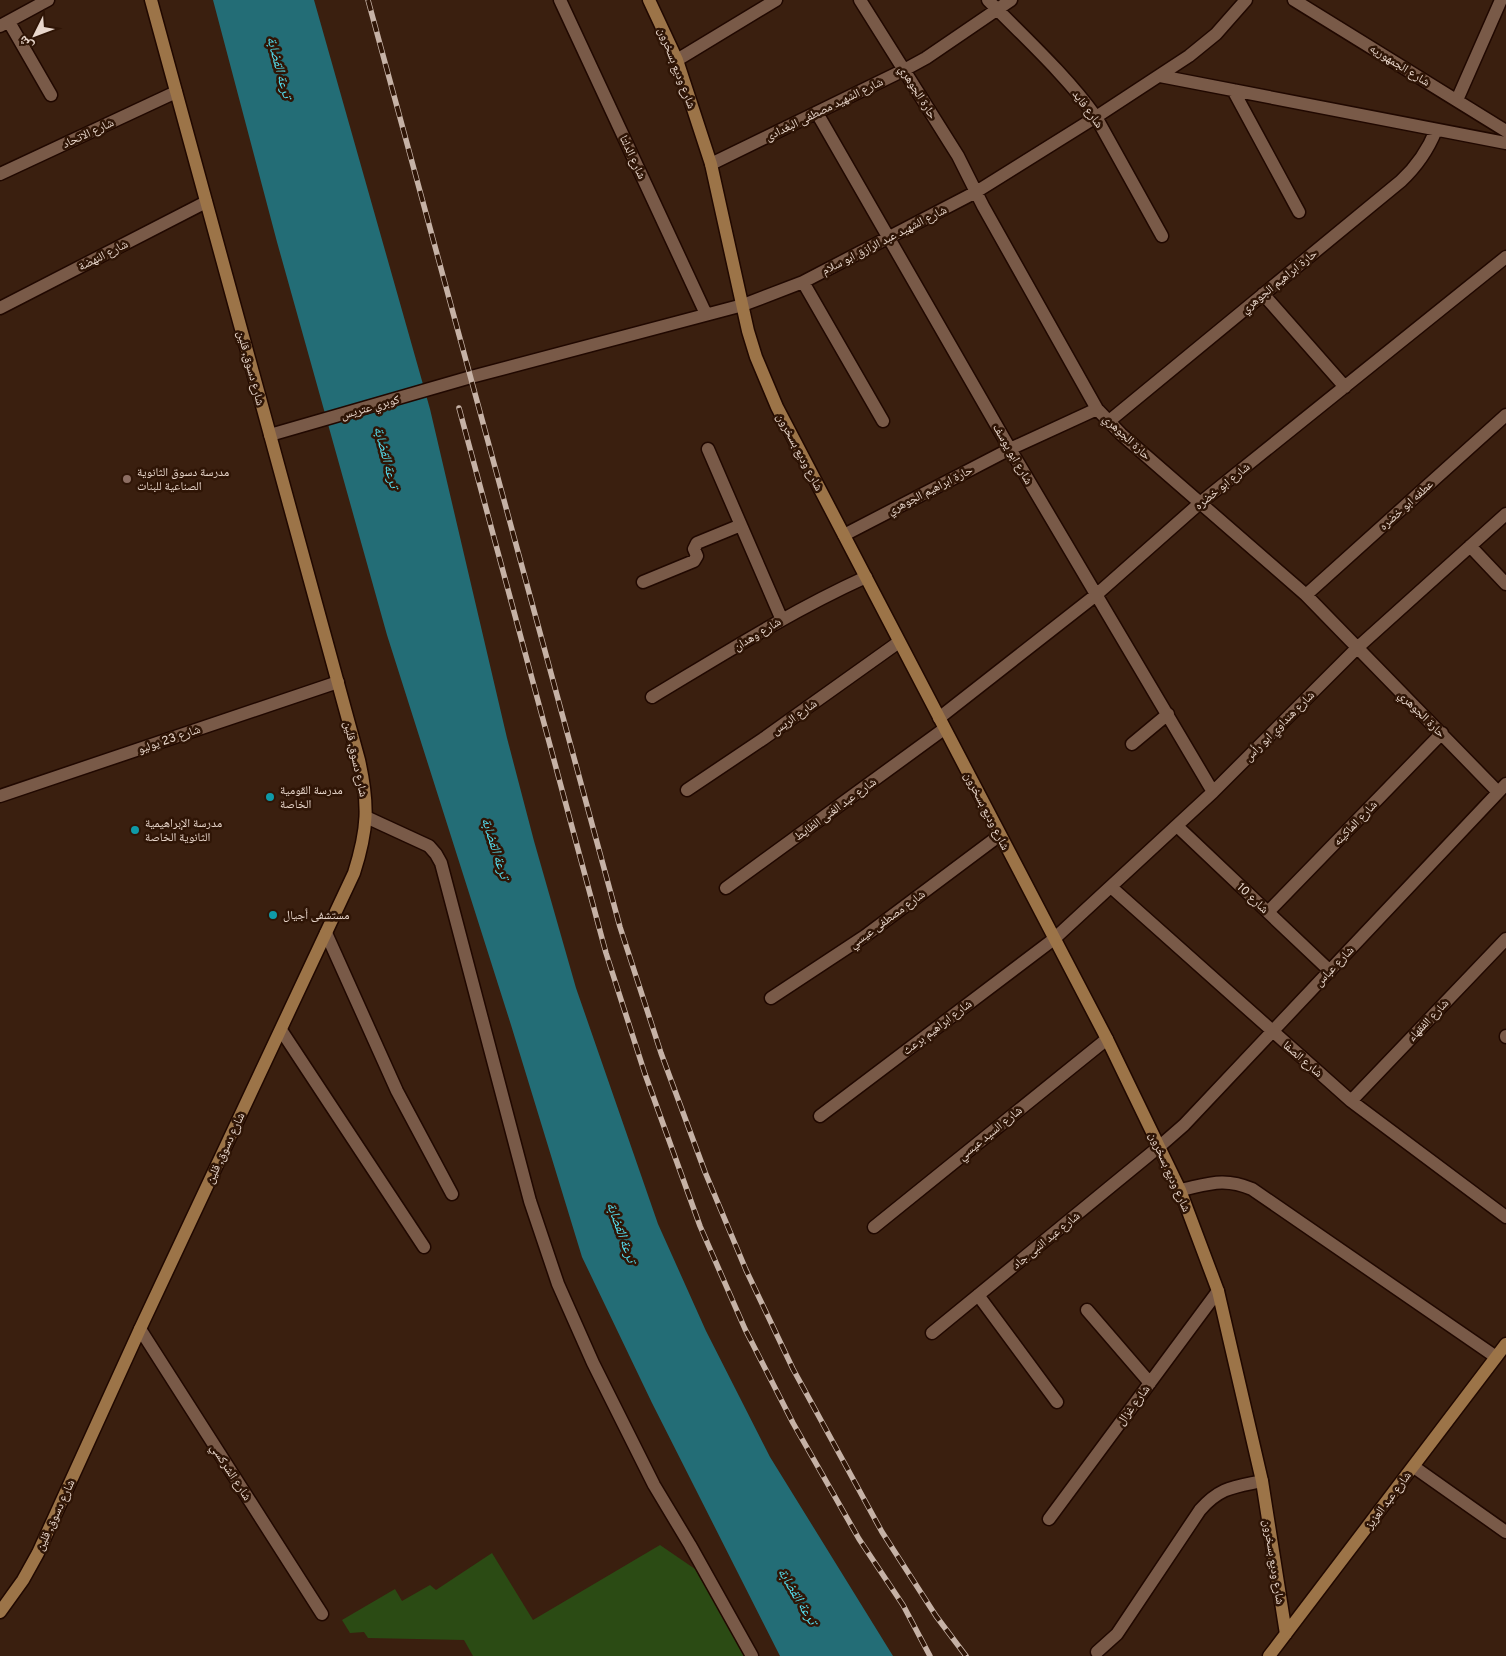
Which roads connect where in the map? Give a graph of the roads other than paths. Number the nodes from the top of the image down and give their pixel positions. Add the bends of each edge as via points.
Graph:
1 (48, 0) edge
2 (150, 0) edge
3 (560, 0) edge
4 (649, 0) edge
5 (776, 0) edge
6 (860, 0) edge
7 (1011, 0) edge
8 (1246, 0) edge
9 (1294, 0) edge
10 (1501, 0) edge
11 (993, 5) edge
12 (4, 24) edge
13 (677, 60) junction
14 (904, 70) junction
15 (1160, 76) junction
16 (1233, 90) junction
17 (176, 92) junction
18 (51, 95) dead end
19 (1457, 100) junction
20 (817, 113) junction
21 (1096, 117) junction
22 (1436, 130) junction
23 (1506, 130) edge
24 (1506, 143) edge
25 (711, 164) junction
26 (0, 174) edge
27 (976, 192) junction
28 (206, 202) junction
29 (1299, 212) dead end
30 (1162, 236) dead end
31 (889, 238) junction
32 (1506, 256) edge
33 (803, 282) junction
34 (1263, 294) junction
35 (743, 304) junction
36 (0, 308) edge
37 (706, 314) junction
38 (471, 377) joint
39 (1345, 387) junction
40 (1097, 409) junction
41 (1506, 415) edge
42 (883, 421) dead end
43 (1108, 422) junction
44 (270, 435) junction
45 (708, 449) dead end
46 (1010, 449) junction
47 (1200, 504) junction
48 (1506, 514) edge
49 (741, 525) junction
50 (844, 534) junction
51 (1470, 546) junction
52 (866, 577) junction
53 (643, 582) dead end
54 (1506, 584) edge
55 (1096, 595) junction
56 (1306, 595) junction
57 (782, 620) junction
58 (899, 642) junction
59 (1357, 648) junction
60 (338, 682) junction
61 (652, 697) dead end
62 (1168, 714) junction
63 (942, 723) junction
64 (1442, 733) junction
65 (1132, 744) dead end
66 (1502, 788) edge
67 (687, 790) dead end
68 (1214, 792) junction
69 (0, 796) edge
70 (366, 817) junction
71 (1177, 826) junction
72 (1000, 835) junction
73 (1111, 887) junction
74 (726, 888) dead end
75 (1268, 912) junction
76 (326, 933) junction
77 (1054, 939) junction
78 (1506, 939) edge
79 (1330, 970) junction
80 (771, 998) dead end
81 (281, 1030) junction
82 (1271, 1031) junction
83 (1107, 1039) junction
84 (1351, 1101) junction
85 (820, 1116) dead end
86 (1160, 1146) junction
87 (1180, 1190) junction
88 (452, 1194) dead end
89 (1506, 1217) edge
90 (874, 1227) dead end
91 (424, 1247) dead end
92 (1218, 1291) junction
93 (978, 1296) junction
94 (1087, 1310) dead end
95 (140, 1329) junction
96 (932, 1333) dead end
97 (1506, 1344) edge
98 (1496, 1357) junction
99 (1150, 1383) junction
100 (1057, 1402) dead end
101 (1414, 1467) junction
102 (1262, 1481) junction
103 (1049, 1519) dead end
104 (1506, 1532) edge
105 (0, 1612) edge
106 (322, 1614) dead end
107 (1286, 1634) junction
108 (1098, 1652) dead end
109 (752, 1656) edge
110 (1269, 1656) edge

1 - 12 street
2 - 17 street, شارع دسوق, قلين
3 - 37 street, شارع الدلتا
4 - 13 street, شارع وديع بسخرون
5 - 13 street
6 - 14 street, حارة الجوهري
7 - 11 street, شارع الشهيد مصطفى البغدادى
8 - 15 street, شارع الشهيد عبد الرازق ابو سلام via 1216,34
9 - 19 street, شارع الجمهوريه
10 - 19 street
11 - 14 street, شارع الشهيد مصطفى البغدادى via 926,58
11 - 21 street, شارع فايد via 1074,88
12 - 18 street
13 - 25 street, شارع وديع بسخرون
14 - 20 street, شارع الشهيد مصطفى البغدادى
14 - 27 street, حارة الجوهري via 958,156
15 - 16 street
15 - 21 street, شارع الشهيد عبد الرازق ابو سلام
16 - 22 street
16 - 29 street
17 - 26 street, شارع الاتحاد
17 - 28 street, شارع دسوق, قلين
19 - 23 street, شارع الجمهوريه
20 - 25 street, شارع الشهيد مصطفى البغدادى
20 - 31 street, شارع ابو يوسف
21 - 27 street, شارع الشهيد عبد الرازق ابو سلام
21 - 30 street, شارع فايد
22 - 24 street
22 - 34 street, حارة ابراهيم الجوهري via 1422,157 1406,176
25 - 35 street, شارع وديع بسخرون
27 - 31 street, شارع الشهيد عبد الرازق ابو سلام
27 - 40 street, حارة الجوهري
28 - 36 street, شارع النهضة
28 - 44 street, شارع دسوق, قلين
31 - 33 street, شارع الشهيد عبد الرازق ابو سلام
31 - 46 street, شارع ابو يوسف
32 - 39 street, شارع ابو خضره
33 - 35 street, شارع الشهيد عبد الرازق ابو سلام
33 - 42 street
34 - 39 street
34 - 43 street, حارة ابراهيم الجوهري
35 - 37 street, شارع الشهيد عبد الرازق ابو سلام
35 - 50 street, شارع وديع بسخرون via 748,331 766,382
37 - 38 street, شارع الشهيد عبد الرازق ابو سلام
38 - 44 street, كوبري عتريس
39 - 47 street, شارع ابو خضره
40 - 43 street, حارة الجوهري
40 - 46 street, حارة ابراهيم الجوهري
41 - 56 street, عطفه ابو خضره
43 - 47 street, حارة الجوهري
44 - 60 street, شارع دسوق, قلين
45 - 49 street
46 - 50 street, حارة ابراهيم الجوهري
46 - 55 street, شارع ابو يوسف
47 - 55 street, شارع ابو خضره
47 - 56 street, حارة الجوهري
48 - 51 street, شارع هنداوي ابو رأس
49 - 53 street via 697,543 694,561
49 - 57 street
50 - 52 street, شارع وديع بسخرون
51 - 54 street
51 - 59 street, شارع هنداوي ابو رأس
52 - 57 street, شارع وهدان
52 - 58 street, شارع وديع بسخرون
55 - 62 street, شارع ابو يوسف
55 - 63 street, شارع ابو خضره
56 - 59 street, حارة الجوهري
57 - 61 street, شارع وهدان
58 - 63 street, شارع وديع بسخرون
58 - 67 street, شارع الريس
59 - 64 street, حارة الجوهري
59 - 68 street, شارع هنداوي ابو رأس
60 - 69 street, شارع 23 يوليو
60 - 70 street, شارع دسوق, قلين via 365,788
62 - 65 street
62 - 68 street, شارع ابو يوسف
63 - 72 street, شارع وديع بسخرون
63 - 74 street, شارع عبد الغنى الظايط
64 - 66 street, حارة الجوهري
64 - 75 street, شارع الماكينه
66 - 79 street, شارع عباس
68 - 71 street, شارع هنداوي ابو رأس
70 - 76 street, شارع دسوق, قلين via 363,846 354,873
70 - 109 street via 428,846 442,863 530,1201 558,1284 654,1485
71 - 73 street, شارع هنداوي ابو رأس
71 - 75 street, شارع 10
72 - 77 street, شارع وديع بسخرون
72 - 80 street, شارع مصطفى عيسي via 865,936
73 - 77 street, شارع هنداوي ابو رأس
73 - 82 street, شارع الصفا
75 - 79 street, شارع 10
76 - 81 street, شارع دسوق, قلين
76 - 88 street via 397,1091
77 - 83 street, شارع وديع بسخرون
77 - 85 street, شارع ابراهيم برعث
78 - 84 street, شارع الفقهاء
79 - 82 street, شارع عباس
81 - 91 street
81 - 95 street, شارع دسوق, قلين
82 - 84 street, شارع الصفا
82 - 86 street, شارع عباس
83 - 86 street, شارع وديع بسخرون
83 - 90 street, شارع السيد عيسي
84 - 89 street, شارع الصفا
86 - 87 street, شارع وديع بسخرون
86 - 93 street, شارع عبد النبى جاد
87 - 92 street, شارع وديع بسخرون
87 - 98 street via 1224,1182 1252,1189
92 - 99 street, شارع غزال
92 - 102 street, شارع وديع بسخرون
93 - 96 street, شارع عبد النبى جاد
93 - 100 street
94 - 99 street
95 - 105 street, شارع دسوق, قلين via 38,1553
95 - 106 street, شارع الشركسي
97 - 98 street, شارع عبد العزيز
98 - 101 street, شارع عبد العزيز
99 - 103 street, شارع غزال
101 - 104 street
101 - 107 street, شارع عبد العزيز
102 - 107 street, شارع وديع بسخرون
102 - 108 street via 1229,1488 1208,1501 1116,1634
107 - 110 street, شارع عبد العزيز

